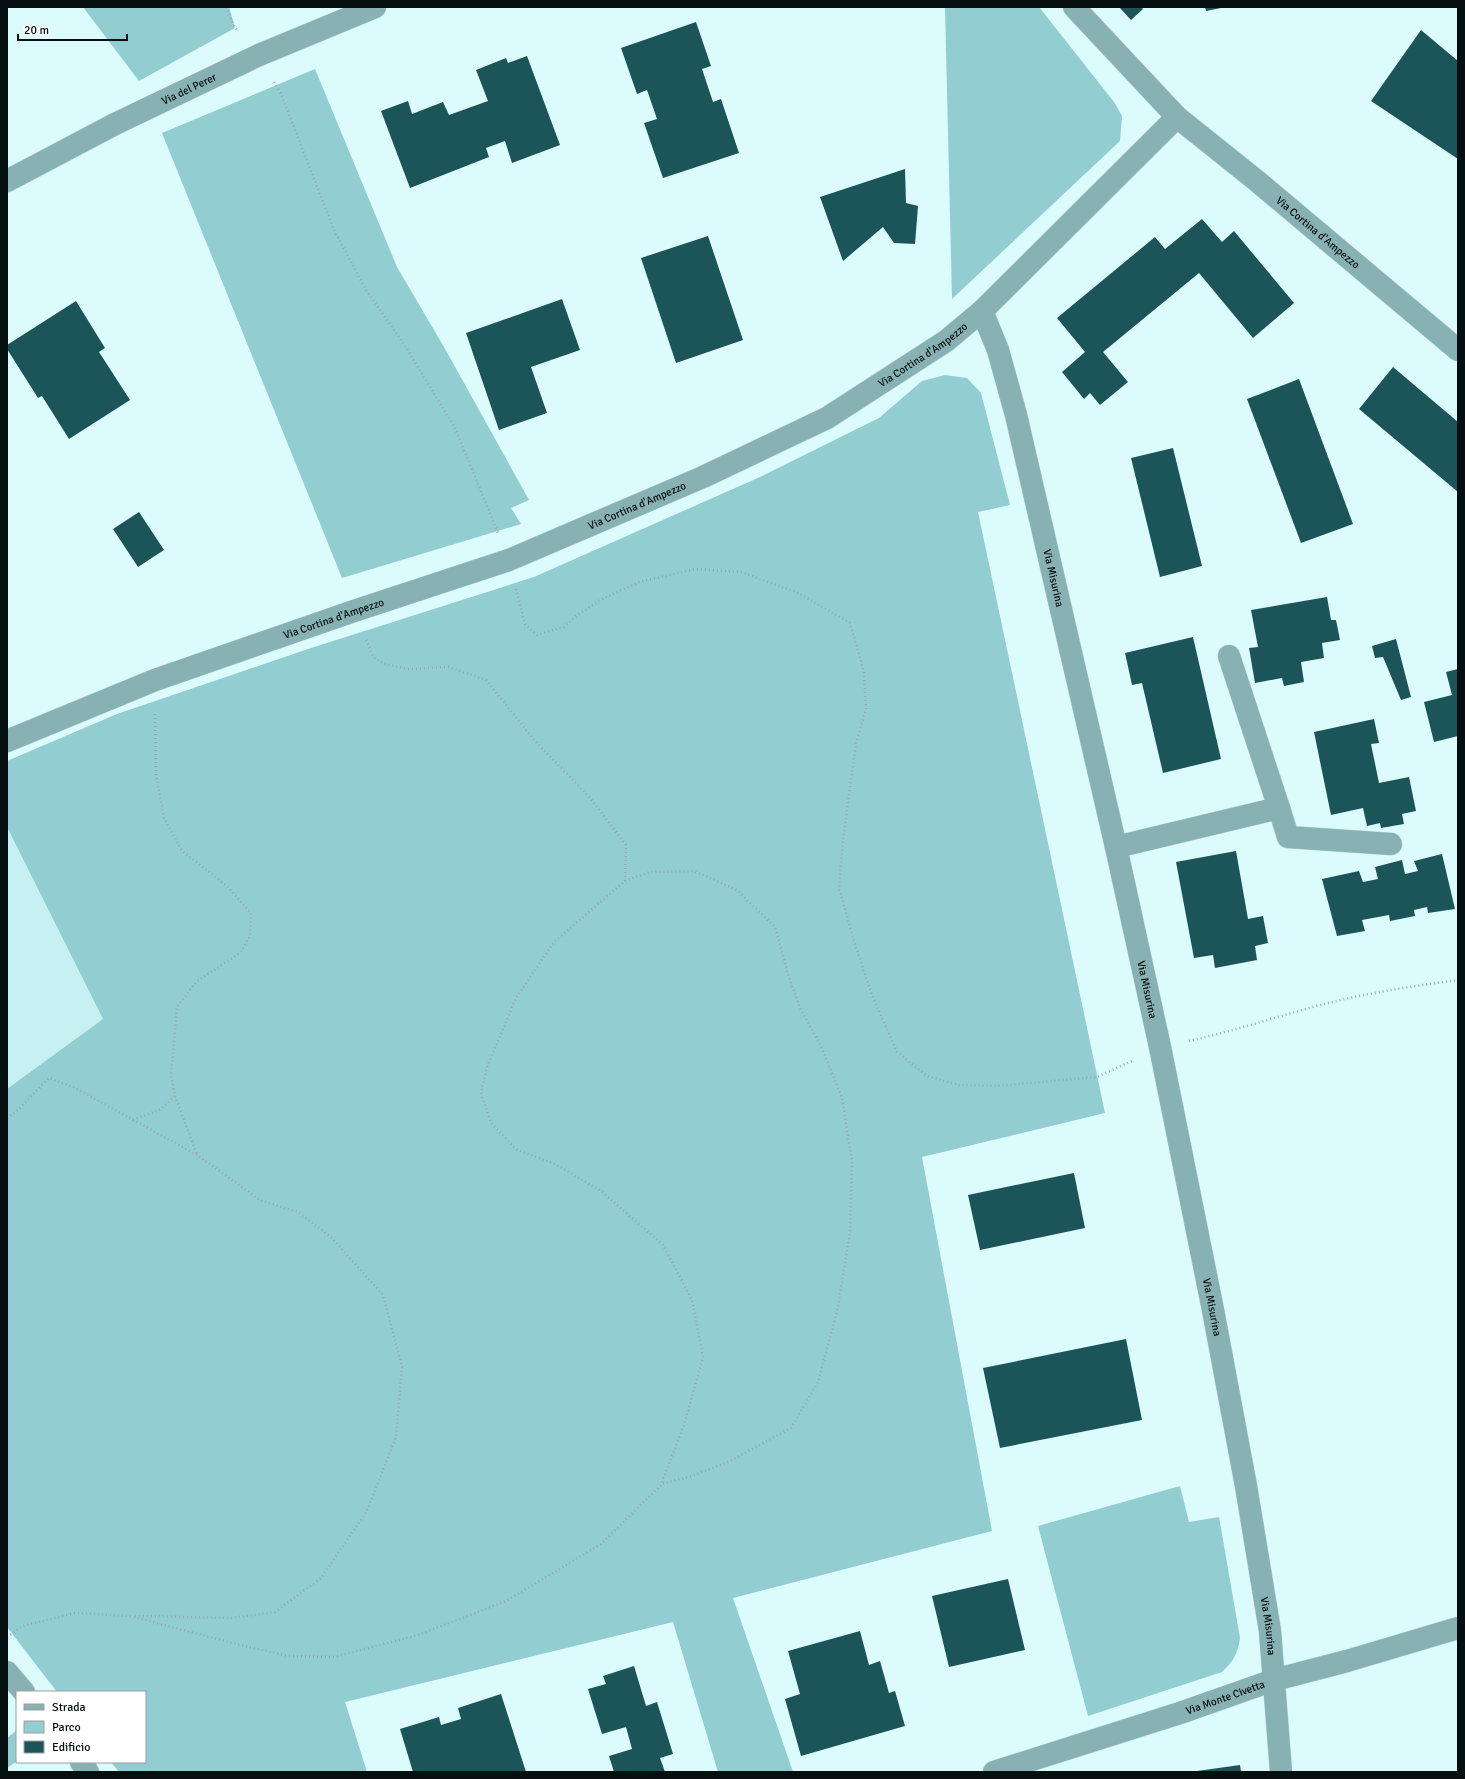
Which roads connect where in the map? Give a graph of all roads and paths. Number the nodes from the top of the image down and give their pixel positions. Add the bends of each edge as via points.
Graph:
1 (226, 7) edge
2 (376, 7) edge
3 (1074, 7) edge
4 (260, 55) junction
5 (1177, 116) junction
6 (7, 181) edge
7 (982, 311) junction
8 (1458, 350) edge
9 (509, 560) junction
10 (354, 611) junction
11 (1229, 656) dead end
12 (155, 680) junction
13 (7, 741) edge
14 (1279, 808) junction
15 (1392, 844) dead end
16 (1116, 847) junction
17 (625, 881) junction
18 (1458, 980) edge
19 (1160, 1048) junction
20 (175, 1096) junction
21 (7, 1118) edge
22 (133, 1120) junction
23 (197, 1155) junction
24 (661, 1485) junction
25 (130, 1616) junction
26 (1458, 1628) edge
27 (7, 1637) edge
28 (7, 1672) edge
29 (1274, 1680) junction
30 (23, 1691) edge
31 (82, 1763) edge
32 (88, 1772) edge
33 (994, 1772) edge
34 (1281, 1772) edge

1 - 4 path via 235,28
2 - 4 street, Via del Perer
3 - 5 street, Via Cortina d'Ampezzo
4 - 6 street, Via del Perer via 115,124
4 - 9 path via 281,94 334,230 366,290 404,344 455,428
5 - 7 street, Via Cortina d'Ampezzo
5 - 8 street, Via Cortina d'Ampezzo
7 - 9 street, Via Cortina d'Ampezzo via 946,341 827,418 703,477
7 - 16 street, Via Misurina via 998,350 1016,415
9 - 10 street, Via Cortina d'Ampezzo
9 - 19 path via 525,624 537,635 564,627 600,600 639,582 696,569 742,572 798,593 850,624 864,672 866,709 856,743 839,888 872,995 897,1052 927,1076 958,1085 996,1086 1097,1077
10 - 12 street, Via Cortina d'Ampezzo
10 - 17 path via 373,657 384,664 409,669 449,667 486,680 535,741 590,799 626,845
11 - 14 street
12 - 13 street, Via Cortina d'Ampezzo
12 - 20 path via 156,774 164,818 182,851 226,885 251,914 250,936 240,954 196,982 177,1007 171,1076
14 - 15 street via 1288,836
14 - 16 street
16 - 19 street, Via Misurina
17 - 24 path via 554,942 516,998 487,1067 481,1092 491,1123 516,1149 557,1165 601,1191 663,1245 692,1300 703,1357 684,1425
17 - 24 path via 650,872 694,870 737,890 775,927 800,1008 821,1046 842,1098 852,1161 849,1239 837,1312 815,1388 791,1428 728,1462
18 - 19 path via 1419,985 1325,1004
19 - 29 street, Via Misurina via 1246,1486 1270,1630
20 - 22 path via 161,1109
20 - 23 path
21 - 22 path via 49,1078 75,1088
22 - 23 path
23 - 25 path via 260,1200 298,1212 332,1238 382,1295 402,1367 396,1437 363,1518 321,1578 275,1612 231,1618
24 - 25 path via 601,1544 506,1601 418,1635 334,1657 288,1656
25 - 27 path via 74,1614 22,1626
26 - 29 street, Via Monte Civetta
28 - 30 street
29 - 33 street, Via Monte Civetta via 1180,1713
29 - 34 street, Via Misurina
31 - 32 street

